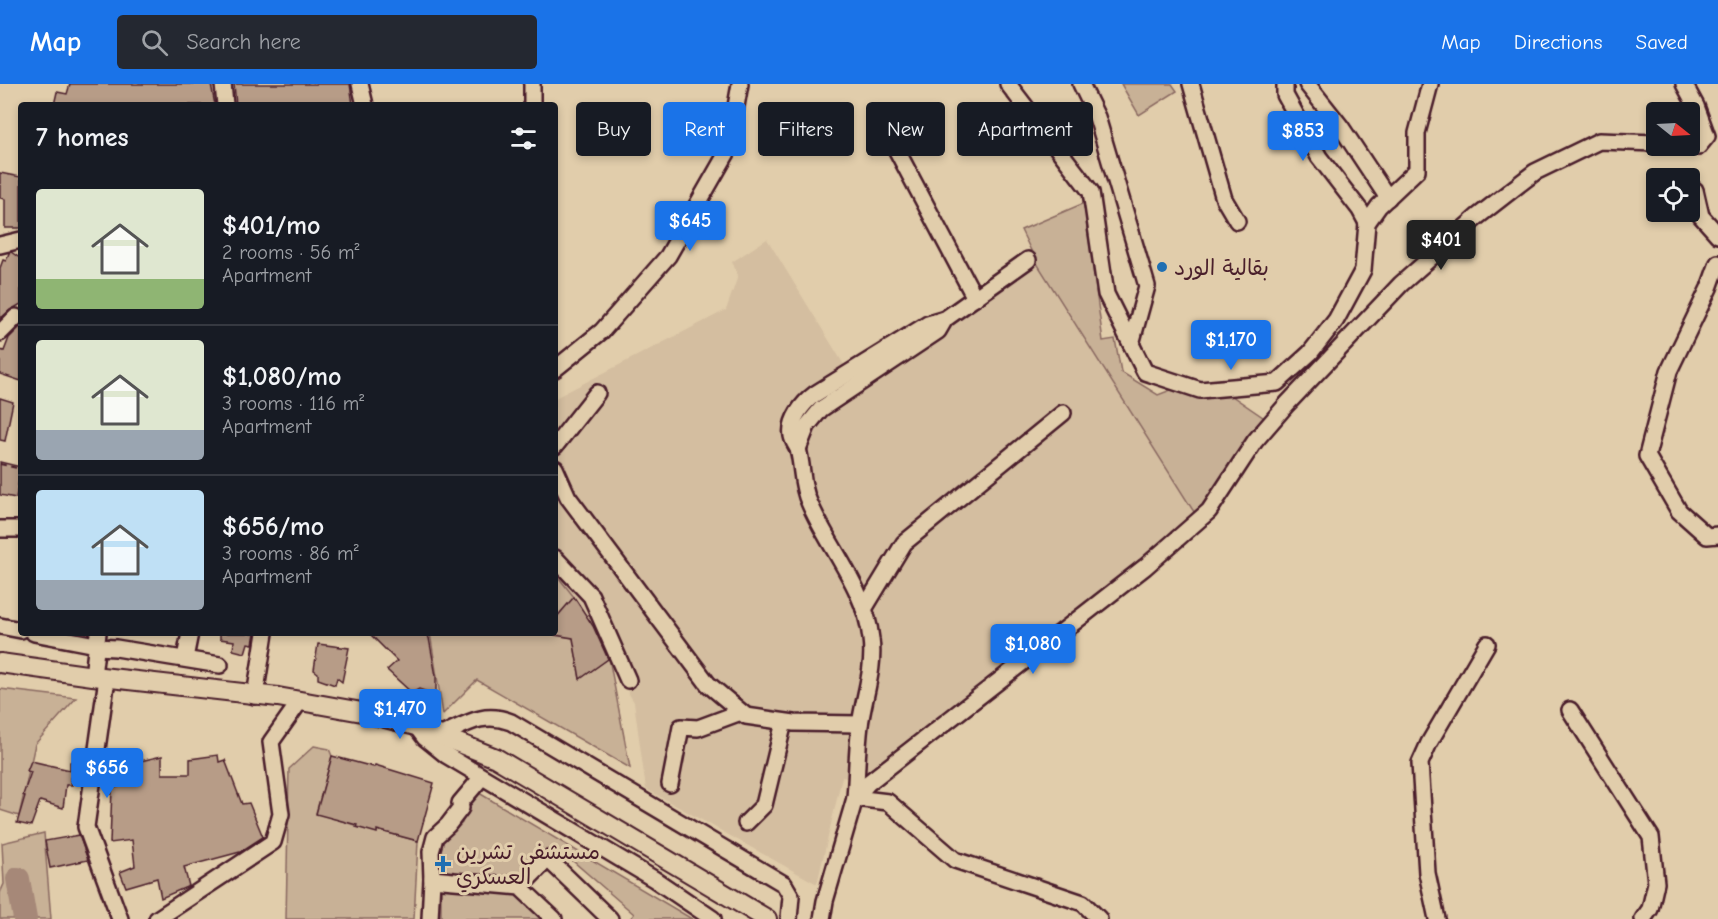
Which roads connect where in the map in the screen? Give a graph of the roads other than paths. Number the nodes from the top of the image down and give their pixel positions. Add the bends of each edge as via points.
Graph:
1 (223, 84) edge
2 (360, 84) edge
3 (532, 84) edge
4 (740, 84) edge
5 (1008, 84) edge
6 (1081, 84) edge
7 (1191, 84) edge
8 (1285, 84) edge
9 (1307, 84) edge
10 (1430, 84) edge
11 (1684, 84) edge
12 (225, 102) edge
13 (364, 102) edge
14 (532, 102) edge
15 (1694, 102) edge
16 (1700, 117) edge
17 (1646, 143) edge
18 (1700, 145) edge
19 (900, 156) edge
20 (1388, 198) junction
21 (1700, 212) edge
22 (1237, 221) dead end
23 (1367, 223) junction
24 (1718, 235) edge
25 (18, 241) edge
26 (0, 245) edge
27 (1028, 260) dead end
28 (1718, 263) edge
29 (975, 298) junction
30 (16, 317) dead end
31 (0, 333) edge
32 (1131, 344) junction
33 (558, 367) edge
34 (1277, 383) junction
35 (597, 393) dead end
36 (1287, 404) junction
37 (1063, 413) dead end
38 (558, 442) edge
39 (558, 474) edge
40 (0, 529) edge
41 (18, 529) edge
42 (1718, 535) edge
43 (558, 561) edge
44 (864, 609) junction
45 (0, 626) edge
46 (18, 629) edge
47 (55, 636) edge
48 (189, 636) edge
49 (264, 636) edge
50 (97, 642) edge
51 (1487, 644) dead end
52 (185, 658) junction
53 (0, 663) edge
54 (220, 665) dead end
55 (100, 677) junction
56 (628, 680) dead end
57 (255, 696) junction
58 (300, 701) junction
59 (1570, 710) dead end
60 (741, 712) junction
61 (784, 722) junction
62 (860, 724) junction
63 (416, 726) junction
64 (442, 735) junction
65 (483, 777) junction
66 (670, 784) dead end
67 (855, 798) junction
68 (746, 823) dead end
69 (432, 879) junction
70 (520, 887) junction
71 (120, 919) edge
72 (157, 919) edge
73 (430, 919) edge
74 (554, 919) edge
75 (610, 919) edge
76 (713, 919) edge
77 (767, 919) edge
78 (789, 919) edge
79 (822, 919) edge
80 (1099, 919) edge
81 (1437, 919) edge
82 (1643, 919) edge

1 - 12 street
2 - 13 street
3 - 14 street
4 - 33 street via 728,151 668,256 602,331
5 - 32 street via 1091,192 1106,294
6 - 32 street via 1097,117 1148,286
7 - 22 street via 1224,199
8 - 23 street via 1285,95 1319,158
9 - 20 street
10 - 20 street via 1417,133 1418,170
11 - 15 street
16 - 18 street via 1707,136
17 - 36 street via 1599,141 1535,172 1401,284
19 - 29 street
20 - 23 street
21 - 24 street
23 - 34 street via 1363,270 1336,320 1310,353
25 - 26 street
27 - 29 street
28 - 42 street via 1669,371 1647,456 1679,511 1707,536
29 - 44 street via 945,319 938,331 845,385 804,432 798,449 809,504
30 - 31 street
32 - 34 street via 1145,372 1200,390
34 - 36 street
35 - 38 street
36 - 67 street via 1255,441 1209,511 1144,567 868,783
37 - 44 street via 904,543
39 - 60 street via 568,496 708,684
40 - 41 street
43 - 56 street via 591,596
44 - 62 street via 872,655
45 - 46 street
47 - 50 street
48 - 52 street
49 - 57 street
50 - 52 street
50 - 55 street
51 - 81 street via 1420,763 1427,873
52 - 54 street
53 - 55 main road
55 - 57 main road
55 - 71 street via 86,827
57 - 58 main road
58 - 63 main road
58 - 72 street via 271,742 280,814 273,842
59 - 82 street via 1651,837 1656,883 1650,909
60 - 61 street
60 - 66 street via 698,728 681,727
61 - 62 street
61 - 68 street via 764,805
62 - 67 street
63 - 64 main road
63 - 65 street via 436,748
64 - 77 main road via 496,758
64 - 78 street via 479,718 496,717 511,722 784,884 791,896
65 - 69 street via 435,837
65 - 76 street
67 - 79 street
67 - 80 street via 888,802 956,860 1083,903
69 - 70 street
69 - 73 street
70 - 74 street
70 - 75 street via 548,859

